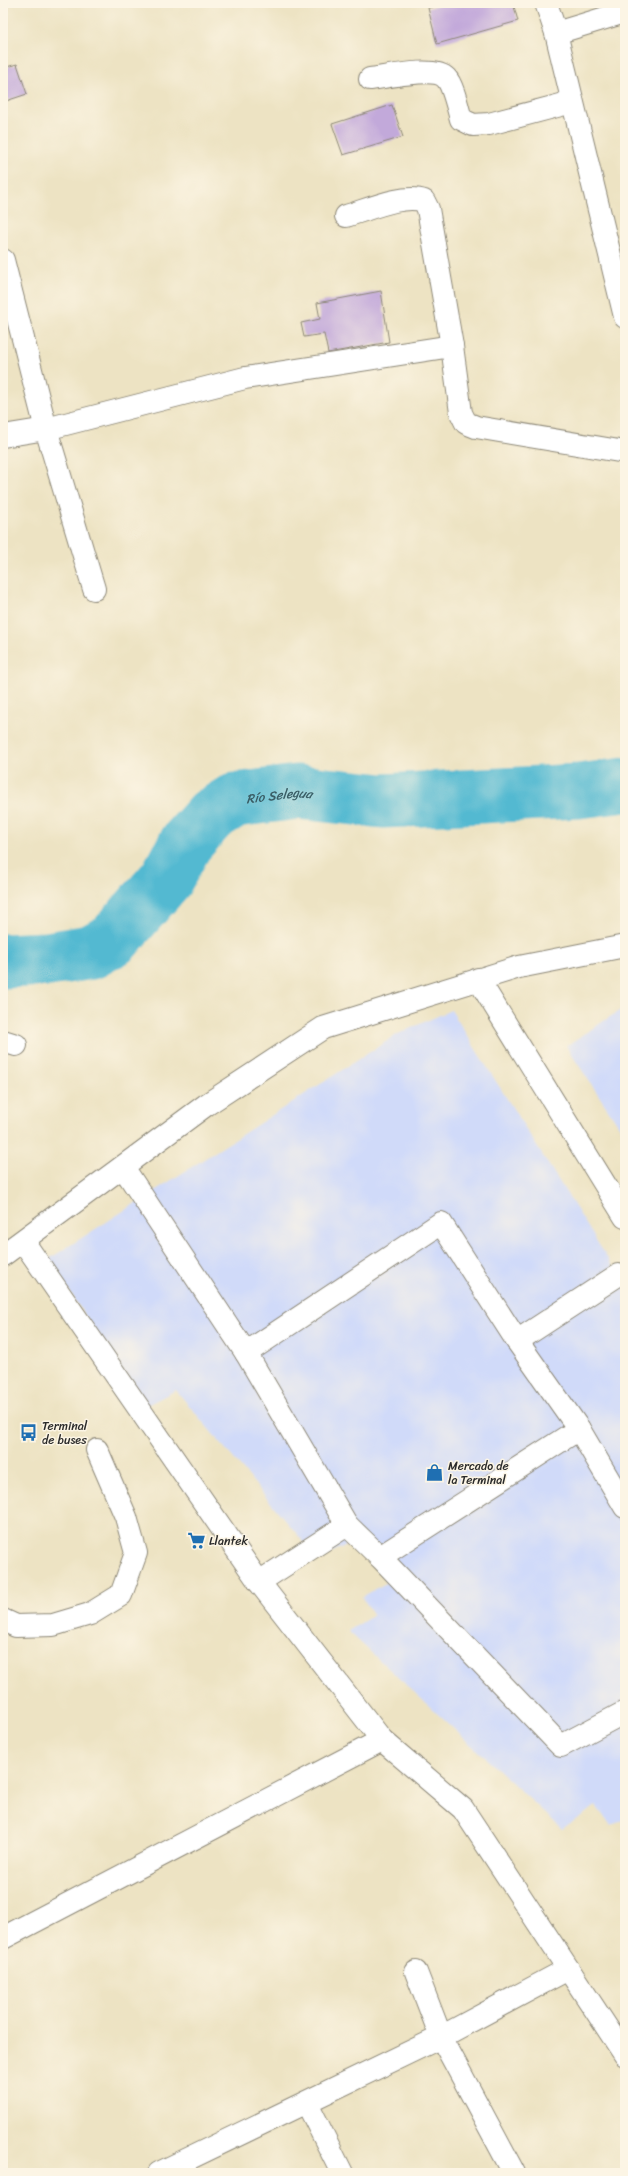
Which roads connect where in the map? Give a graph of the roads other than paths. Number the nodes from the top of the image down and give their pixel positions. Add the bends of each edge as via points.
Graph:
1 (546, 3) edge
2 (625, 12) edge
3 (556, 33) junction
4 (370, 79) dead end
5 (572, 102) junction
6 (346, 216) dead end
7 (3, 260) edge
8 (625, 317) edge
9 (452, 346) junction
10 (46, 429) junction
11 (3, 436) edge
12 (625, 452) edge
13 (94, 589) dead end
14 (625, 946) edge
15 (478, 979) junction
16 (123, 1167) junction
17 (625, 1217) edge
18 (23, 1241) junction
19 (3, 1255) edge
20 (618, 1275) dead end
21 (516, 1340) junction
22 (246, 1352) junction
23 (579, 1429) junction
24 (97, 1450) dead end
25 (625, 1507) edge
26 (347, 1525) junction
27 (380, 1557) junction
28 (259, 1582) junction
29 (3, 1620) edge
30 (625, 1712) edge
31 (382, 1740) junction
32 (3, 1938) edge
33 (568, 1968) junction
34 (416, 1972) dead end
35 (441, 2037) junction
36 (625, 2055) edge
37 (307, 2103) junction
38 (169, 2171) edge
39 (342, 2173) edge
40 (514, 2173) edge

1 - 3 street
2 - 3 street
3 - 5 street
4 - 5 street via 439,73 447,79 461,119 473,125 489,124
5 - 8 street
6 - 9 street via 405,199 417,198 424,201 428,209
7 - 10 street
9 - 10 street via 245,378
9 - 12 street via 461,414 466,423 476,427
10 - 11 street
10 - 13 street
14 - 15 street via 519,967
15 - 16 street via 324,1028 206,1105
15 - 17 street
16 - 18 street
16 - 22 street
18 - 19 street
18 - 28 street
20 - 21 street
21 - 22 street via 441,1223
21 - 23 street
22 - 26 street
23 - 25 street
23 - 27 street
24 - 29 street via 126,1517 136,1553 121,1595 90,1614 53,1625 16,1626
26 - 27 street
26 - 28 street
27 - 30 street via 561,1746
28 - 31 street
31 - 32 street
31 - 33 street via 463,1810
33 - 35 street
33 - 36 street
34 - 35 street
35 - 37 street
35 - 40 street
37 - 38 street
37 - 39 street

